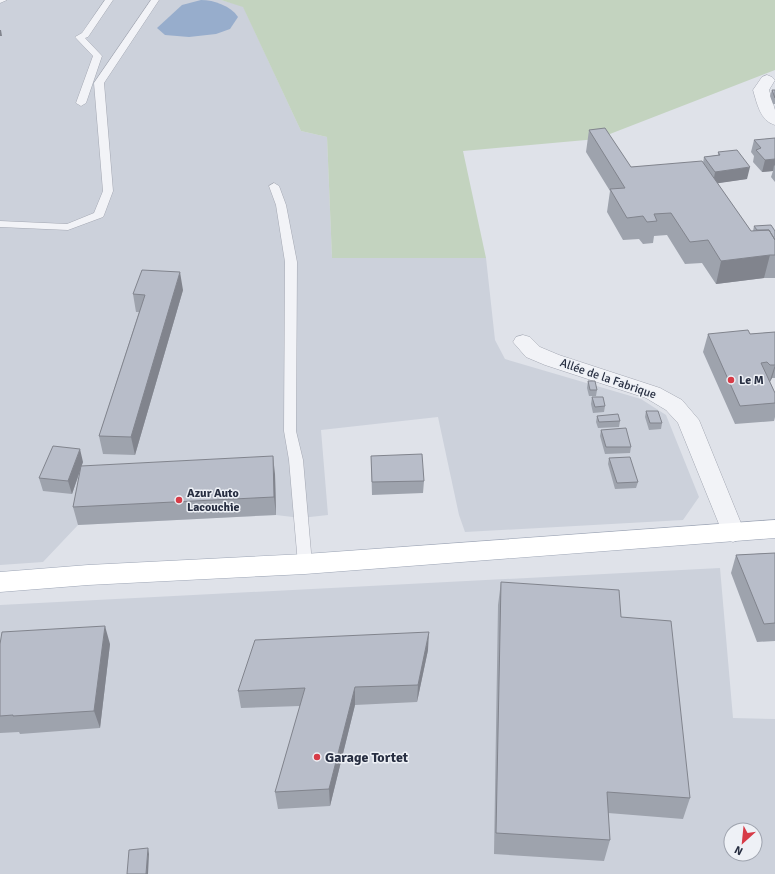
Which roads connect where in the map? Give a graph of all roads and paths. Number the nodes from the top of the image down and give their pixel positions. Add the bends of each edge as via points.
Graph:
1 (3, 0) edge
2 (109, 0) edge
3 (155, 0) edge
4 (0, 1) edge
5 (771, 78) edge
6 (81, 103) dead end
7 (775, 120) edge
8 (274, 186) dead end
9 (0, 224) edge
10 (524, 342) dead end
11 (775, 529) edge
12 (733, 532) junction
13 (305, 564) junction
14 (0, 582) edge

1 - 4 lane
2 - 6 lane via 85,35 79,37 98,56
3 - 9 lane via 99,83 108,191 99,215 68,227
5 - 7 street via 761,90 766,109
8 - 13 lane via 281,205 291,262 290,431 296,460
10 - 12 street, Allée de la Fabrique via 533,352 552,360 653,393 674,405 688,420
11 - 12 main road
12 - 13 main road
13 - 14 main road

